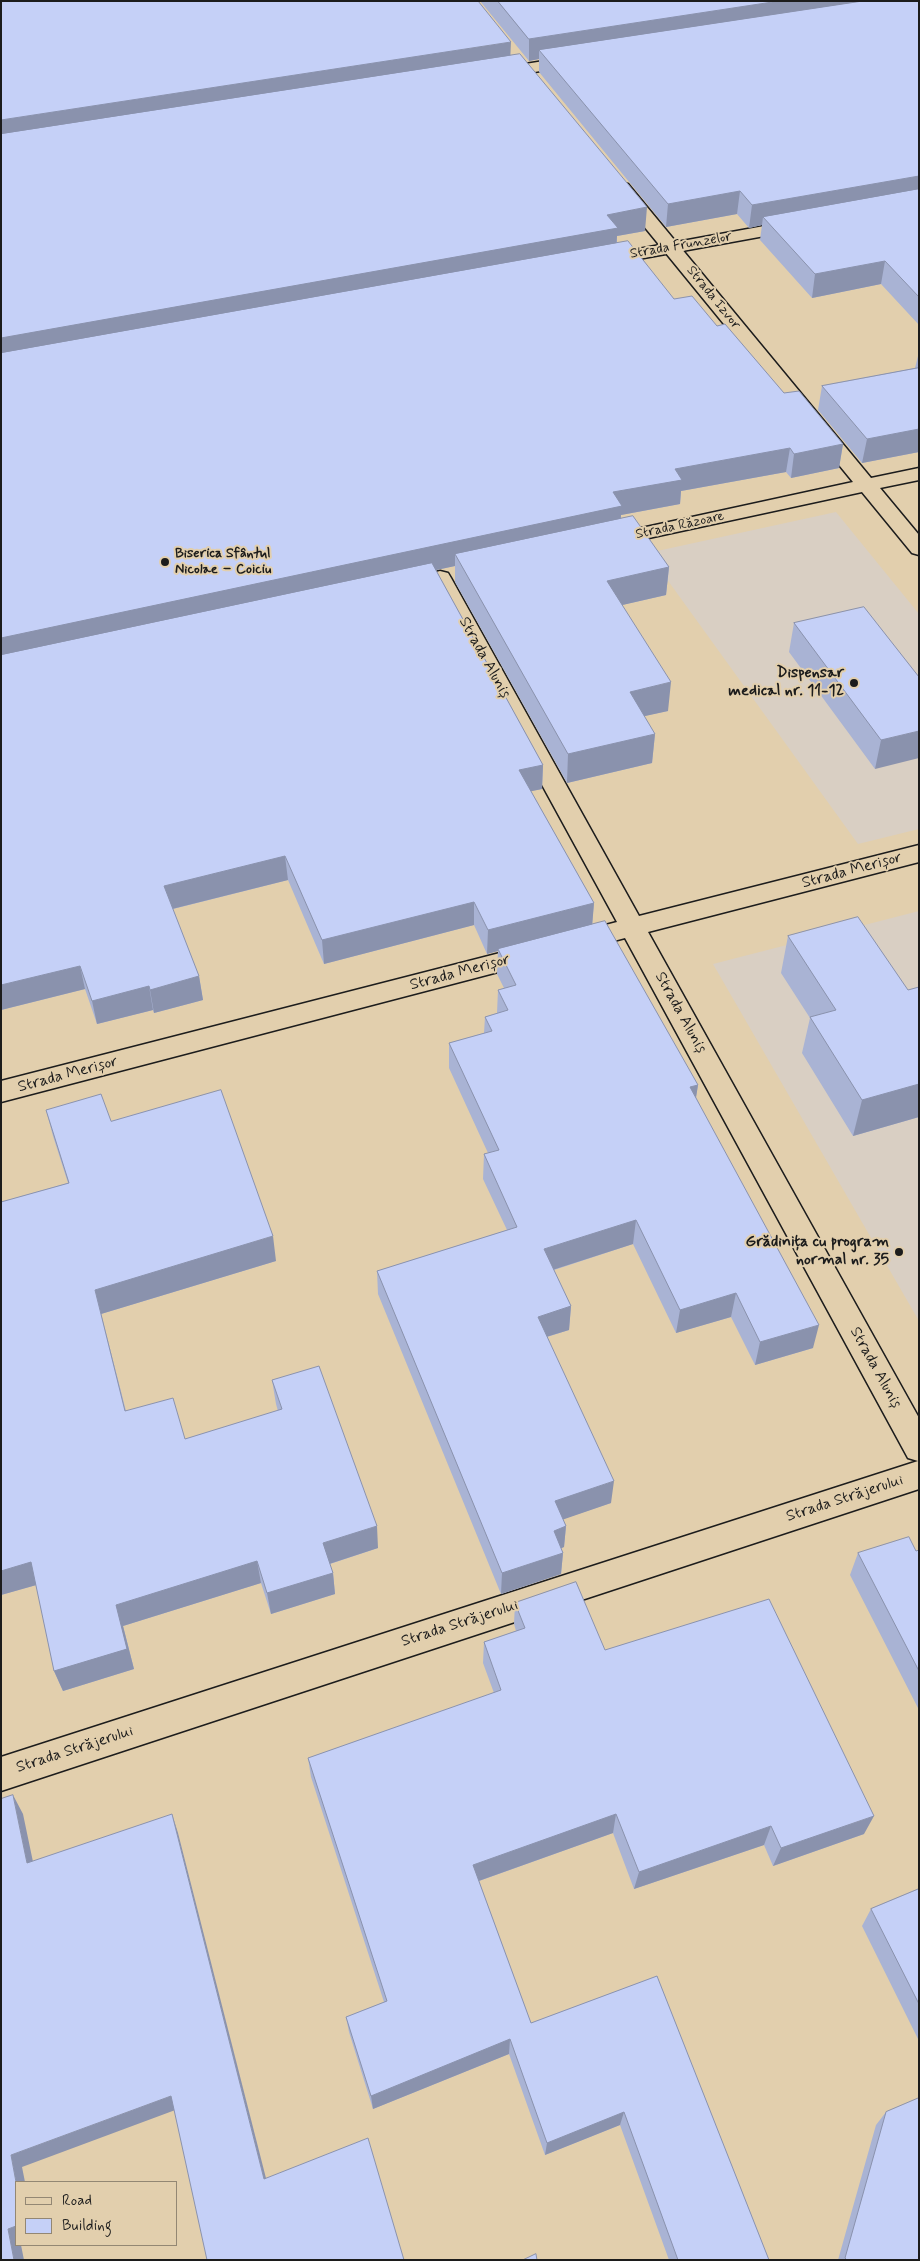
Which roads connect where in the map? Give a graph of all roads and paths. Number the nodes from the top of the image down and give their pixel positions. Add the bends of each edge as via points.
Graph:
1 (512, 54) edge
2 (593, 58) edge
3 (524, 69) junction
4 (475, 77) edge
5 (536, 84) edge
6 (610, 173) edge
7 (814, 222) edge
8 (672, 248) junction
9 (585, 264) edge
10 (919, 474) edge
11 (866, 485) junction
12 (586, 546) edge
13 (919, 549) edge
14 (440, 578) edge
15 (919, 853) edge
16 (633, 928) junction
17 (1, 1092) edge
18 (919, 1448) edge
19 (919, 1474) edge
20 (1, 1774) edge

1 - 3 street
2 - 3 street
3 - 4 street
3 - 5 street
6 - 8 street, Strada Izvor
7 - 8 street, Strada Frunzelor
8 - 9 street, Strada Frunzelor
8 - 11 street, Strada Izvor
10 - 11 street, Strada Răzoare
11 - 12 street, Strada Răzoare
11 - 13 street, Strada Izvor
14 - 16 street, Strada Aluniș
15 - 16 street, Strada Merișor
16 - 17 street, Strada Merișor
16 - 18 street, Strada Aluniș
19 - 20 street, Strada Străjerului

